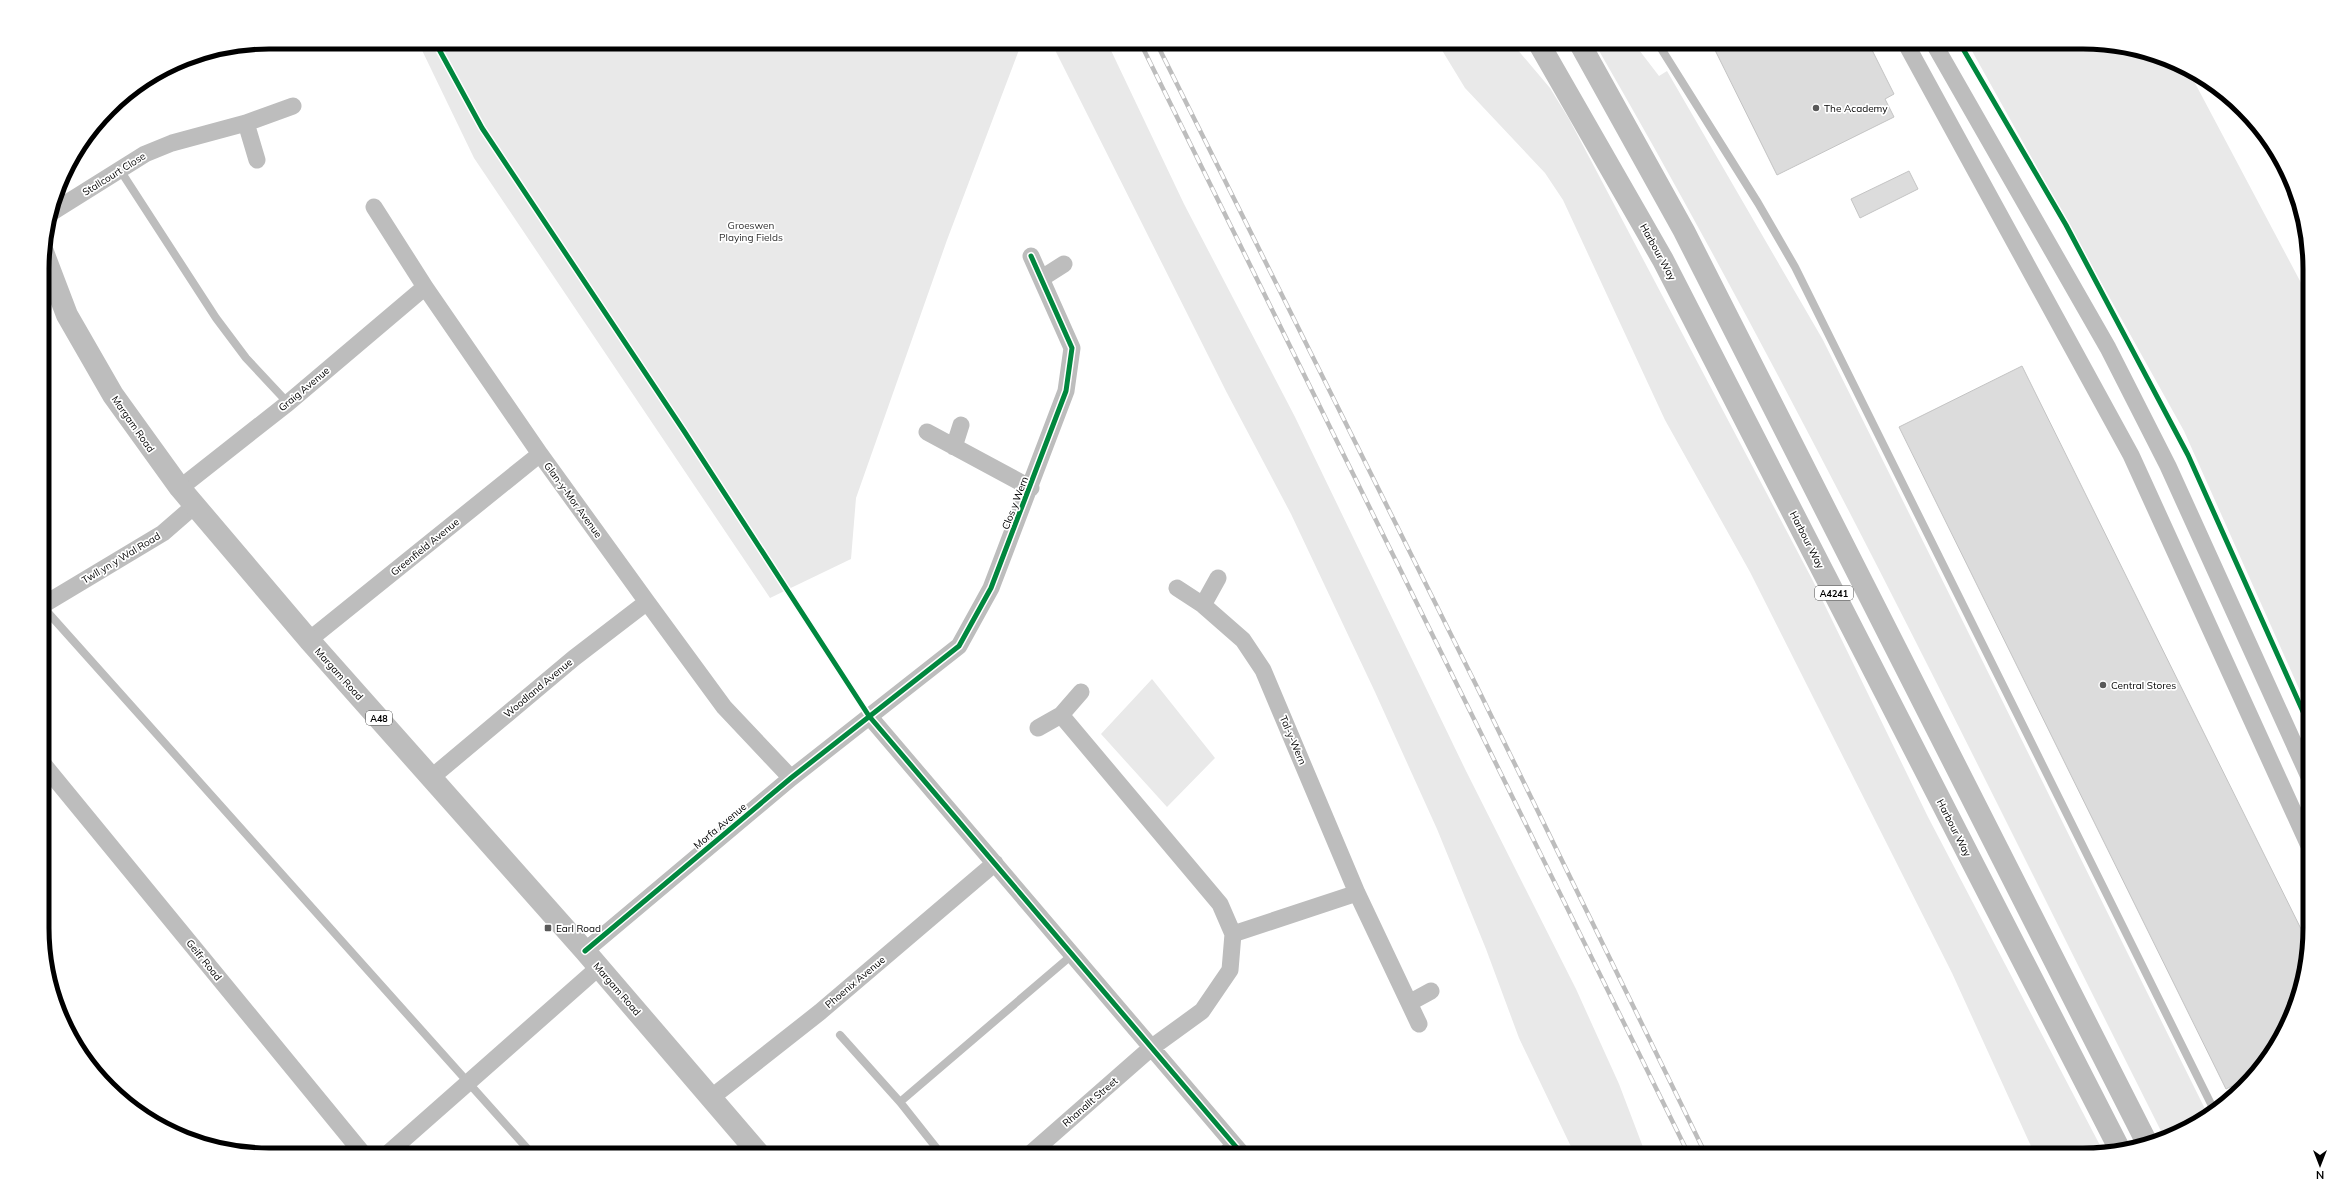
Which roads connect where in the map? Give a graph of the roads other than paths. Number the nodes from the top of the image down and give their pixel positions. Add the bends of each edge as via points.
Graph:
1 (1542, 49) edge
2 (1583, 49) edge
3 (1661, 49) edge
4 (1909, 49) edge
5 (1937, 49) edge
6 (293, 106) dead end
7 (246, 123) junction
8 (258, 160) dead end
9 (120, 170) junction
10 (374, 207) dead end
11 (57, 209) edge
12 (1031, 256) dead end
13 (1064, 264) dead end
14 (49, 268) edge
15 (1042, 278) junction
16 (425, 287) junction
17 (288, 403) junction
18 (961, 425) dead end
19 (927, 432) dead end
20 (954, 447) junction
21 (540, 454) junction
22 (180, 488) junction
23 (1031, 488) junction
24 (194, 506) junction
25 (1218, 578) dead end
26 (1177, 588) dead end
27 (49, 602) edge
28 (647, 602) junction
29 (1203, 605) junction
30 (49, 613) edge
31 (309, 640) junction
32 (1081, 692) dead end
33 (1061, 715) junction
34 (869, 716) junction
35 (1038, 728) dead end
36 (2303, 763) edge
37 (49, 771) edge
38 (432, 777) junction
39 (791, 778) junction
40 (2303, 833) edge
41 (995, 864) junction
42 (1357, 893) junction
43 (1234, 934) junction
44 (585, 951) junction
45 (1072, 955) junction
46 (598, 968) junction
47 (1431, 991) dead end
48 (1409, 1003) junction
49 (1419, 1024) dead end
50 (840, 1035) dead end
51 (1151, 1048) junction
52 (470, 1082) junction
53 (712, 1097) junction
54 (900, 1102) junction
55 (2212, 1106) edge
56 (2145, 1139) edge
57 (2118, 1145) edge
58 (358, 1148) edge
59 (394, 1148) edge
60 (527, 1148) edge
61 (754, 1148) edge
62 (936, 1148) edge
63 (1037, 1148) edge
64 (1237, 1148) edge

1 - 57 main road, Harbour Way / A4241 via 1663,260
2 - 56 main road, A4241 via 1684,231
3 - 55 lane via 1795,267
4 - 40 street via 2131,455
5 - 36 street via 2112,354 2168,466
6 - 7 street, Stallcourt Close
7 - 8 street
7 - 9 street, Stallcourt Close via 172,143 145,154
9 - 11 street, Stallcourt Close
9 - 17 lane via 216,318 246,358
10 - 16 street, Glan-y-Mor Avenue
12 - 15 street, Clos y Wern
13 - 15 street
14 - 22 main road, Margam Road / A48 via 67,314 113,395
15 - 23 street, Clos y Wern via 1072,348 1066,391
16 - 17 street, Graig Avenue
16 - 21 street, Glan-y-Mor Avenue
17 - 22 street, Graig Avenue
18 - 20 street
19 - 20 street, Clos y Wern
20 - 23 street, Clos y Wern
21 - 28 street, Glan-y-Mor Avenue
21 - 31 street, Greenfield Avenue
22 - 24 main road, Margam Road / A48
23 - 34 street, Clos y Wern via 991,588 959,646
24 - 27 street, Twll yn y Wal Road via 163,533
24 - 31 main road, Margam Road / A48
25 - 29 street
26 - 29 street, Tal-y-Wern
28 - 38 street, Woodland Avenue via 574,658
28 - 39 street, Glan-y-Mor Avenue via 724,707
29 - 42 street, Tal-y-Wern via 1243,640 1264,670
30 - 52 lane
31 - 38 main road, Margam Road / A48
32 - 33 street
33 - 35 street
33 - 43 street via 1220,904
34 - 39 street, Morfa Avenue
34 - 41 street
37 - 58 street, Geifr Road
38 - 44 main road, Margam Road / A48
39 - 44 street, Morfa Avenue
41 - 45 street
41 - 53 street, Phoenix Avenue via 820,1012
42 - 43 street
42 - 48 street, Tal-y-Wern
43 - 51 street via 1230,970 1202,1011
44 - 46 main road, Margam Road / A48
45 - 51 street
45 - 54 lane
46 - 52 street
46 - 53 main road, Margam Road / A48
47 - 48 street
48 - 49 street, Tal-y-Wern
50 - 54 lane
51 - 63 street, Rhanallt Street
51 - 64 street
52 - 59 street
52 - 60 lane
53 - 61 main road, Margam Road / A48
54 - 62 lane

